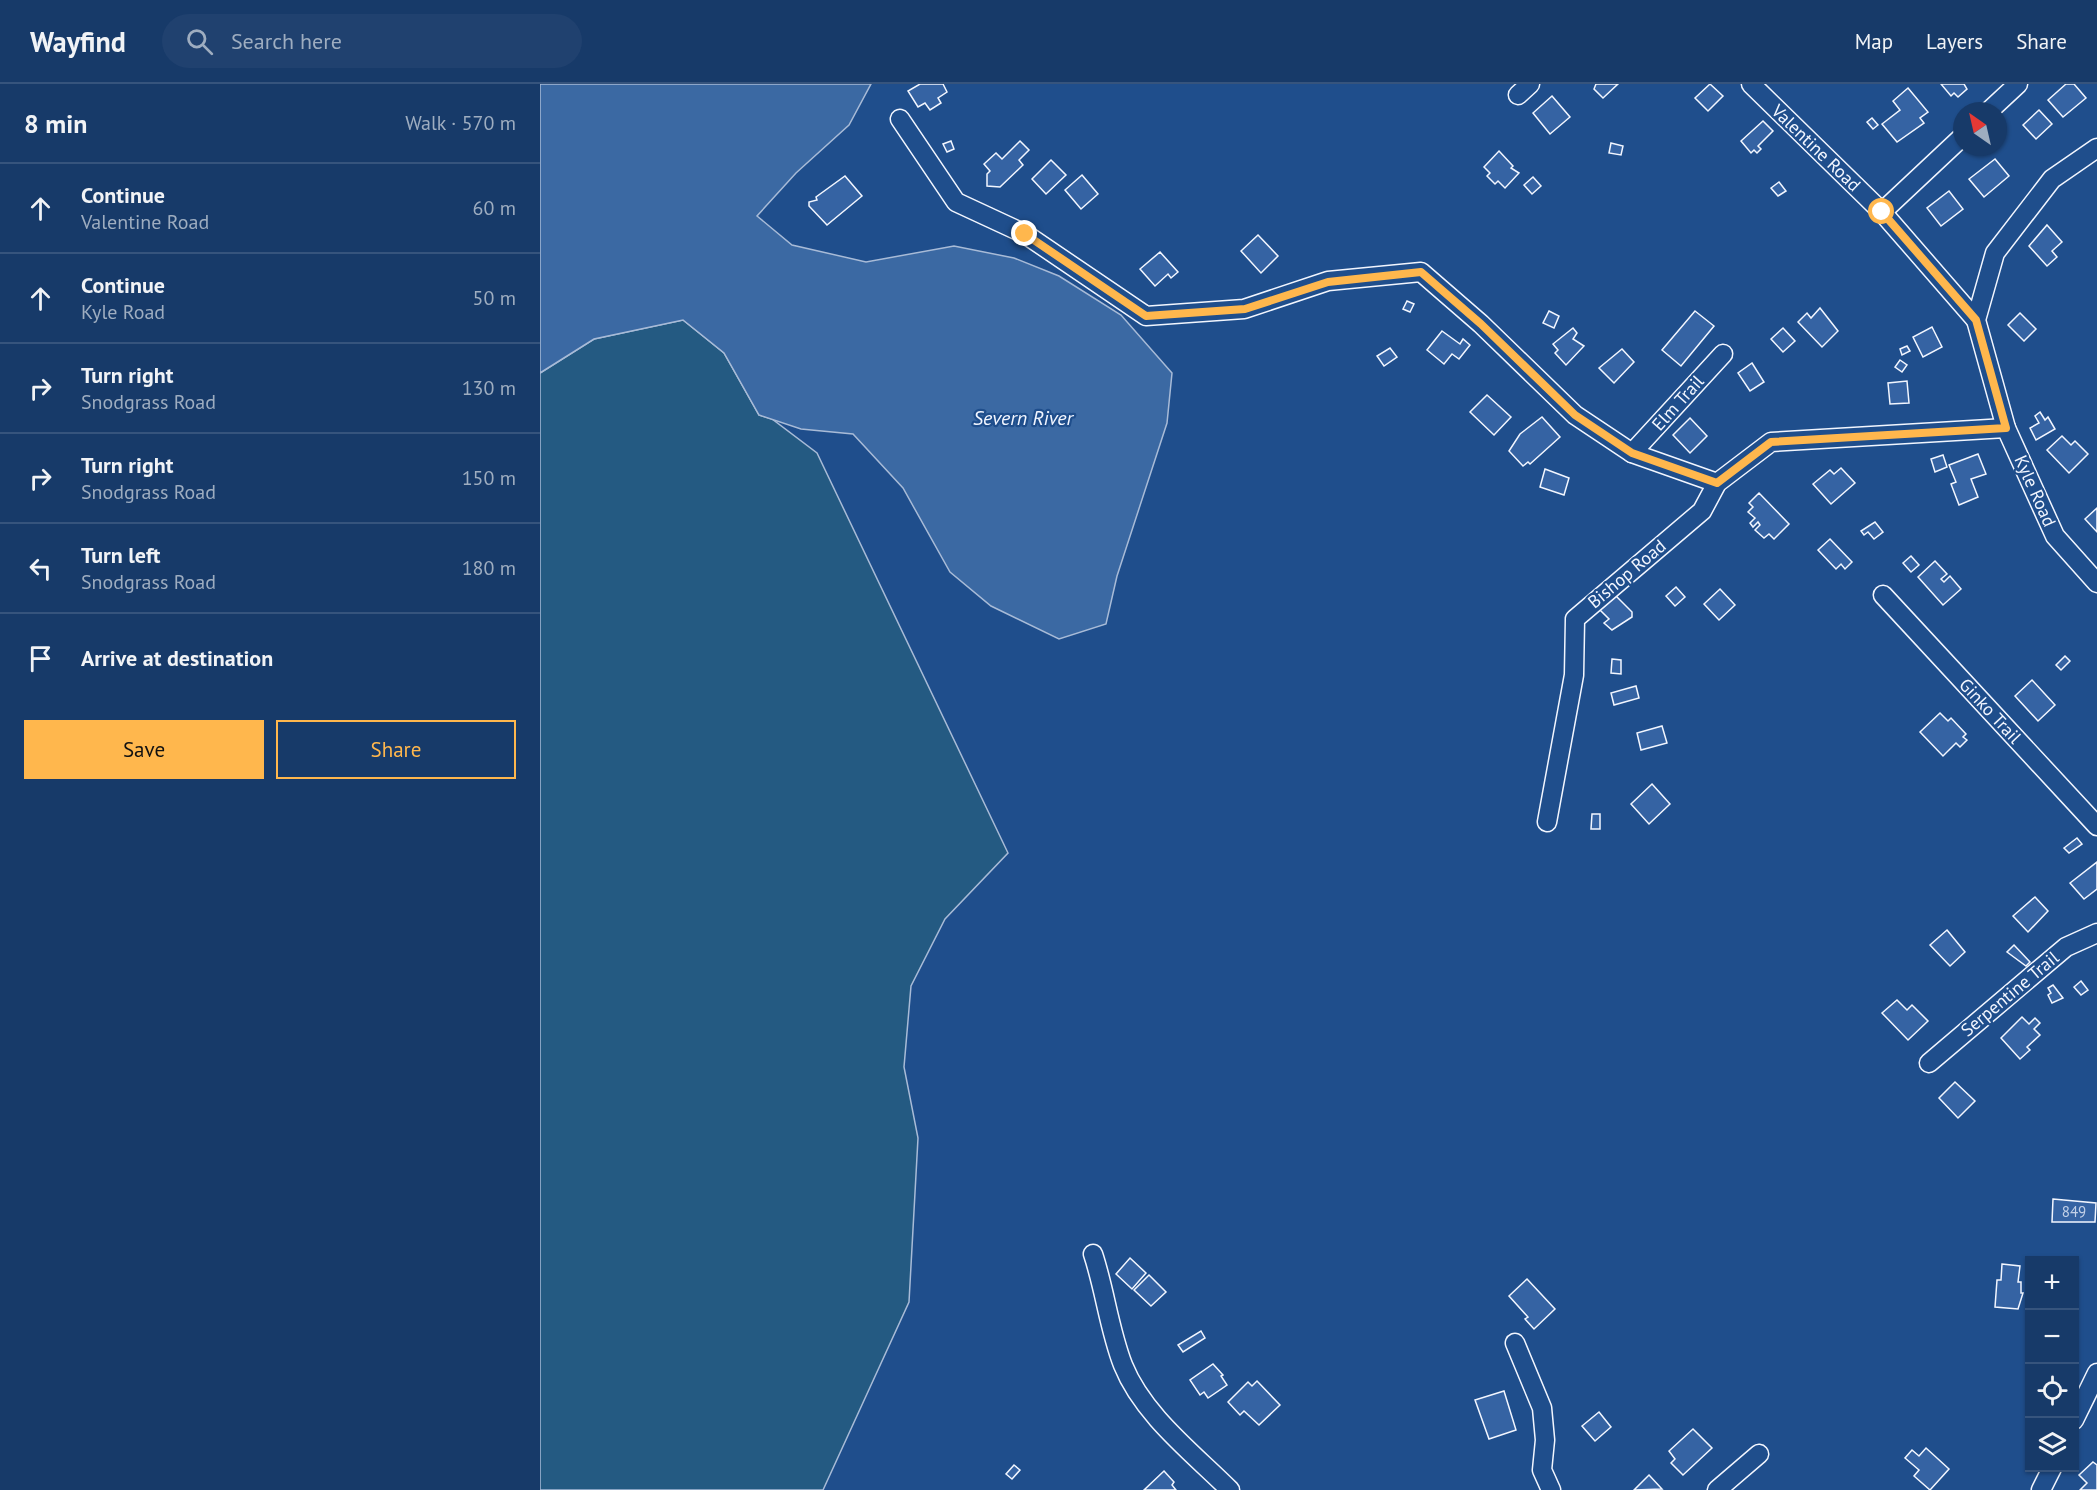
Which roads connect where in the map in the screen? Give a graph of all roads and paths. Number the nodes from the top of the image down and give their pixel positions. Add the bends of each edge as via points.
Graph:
1 (2018, 84) edge
2 (1758, 86) edge
3 (1999, 102) edge
4 (900, 119) dead end
5 (1953, 145) edge
6 (2097, 148) edge
7 (1882, 212) junction
8 (1976, 320) junction
9 (1723, 354) dead end
10 (2006, 428) junction
11 (1632, 453) junction
12 (1717, 483) junction
13 (2097, 583) edge
14 (1883, 595) dead end
15 (1547, 822) dead end
16 (2097, 826) edge
17 (2097, 933) edge
18 (1929, 1063) dead end
19 (1093, 1254) dead end
20 (1515, 1343) dead end
21 (2097, 1373) edge
22 (2075, 1418) edge
23 (1759, 1454) dead end
24 (2050, 1472) edge
25 (1230, 1490) edge
26 (1551, 1490) edge
27 (1717, 1490) edge
28 (2041, 1490) edge

1 - 3 street
2 - 7 street, Valentine Road
4 - 11 street via 956,202 1025,234 1146,316 1245,309 1328,282 1421,272 1575,415
5 - 7 street
6 - 8 street via 2052,179 1995,253
7 - 8 street, Valentine Road
8 - 10 street, Kyle Road
9 - 11 street, Elm Trail
10 - 12 street via 1771,442
10 - 13 street, Kyle Road via 2055,536
11 - 12 street
12 - 15 street, Bishop Road via 1702,511 1575,619 1574,675
14 - 16 street, Ginko Trail
17 - 18 street, Serpentine Trail via 2066,947
19 - 25 street via 1109,1324 1127,1373 1156,1417
20 - 26 street via 1542,1408 1542,1470
21 - 22 street
23 - 27 street
24 - 28 street

